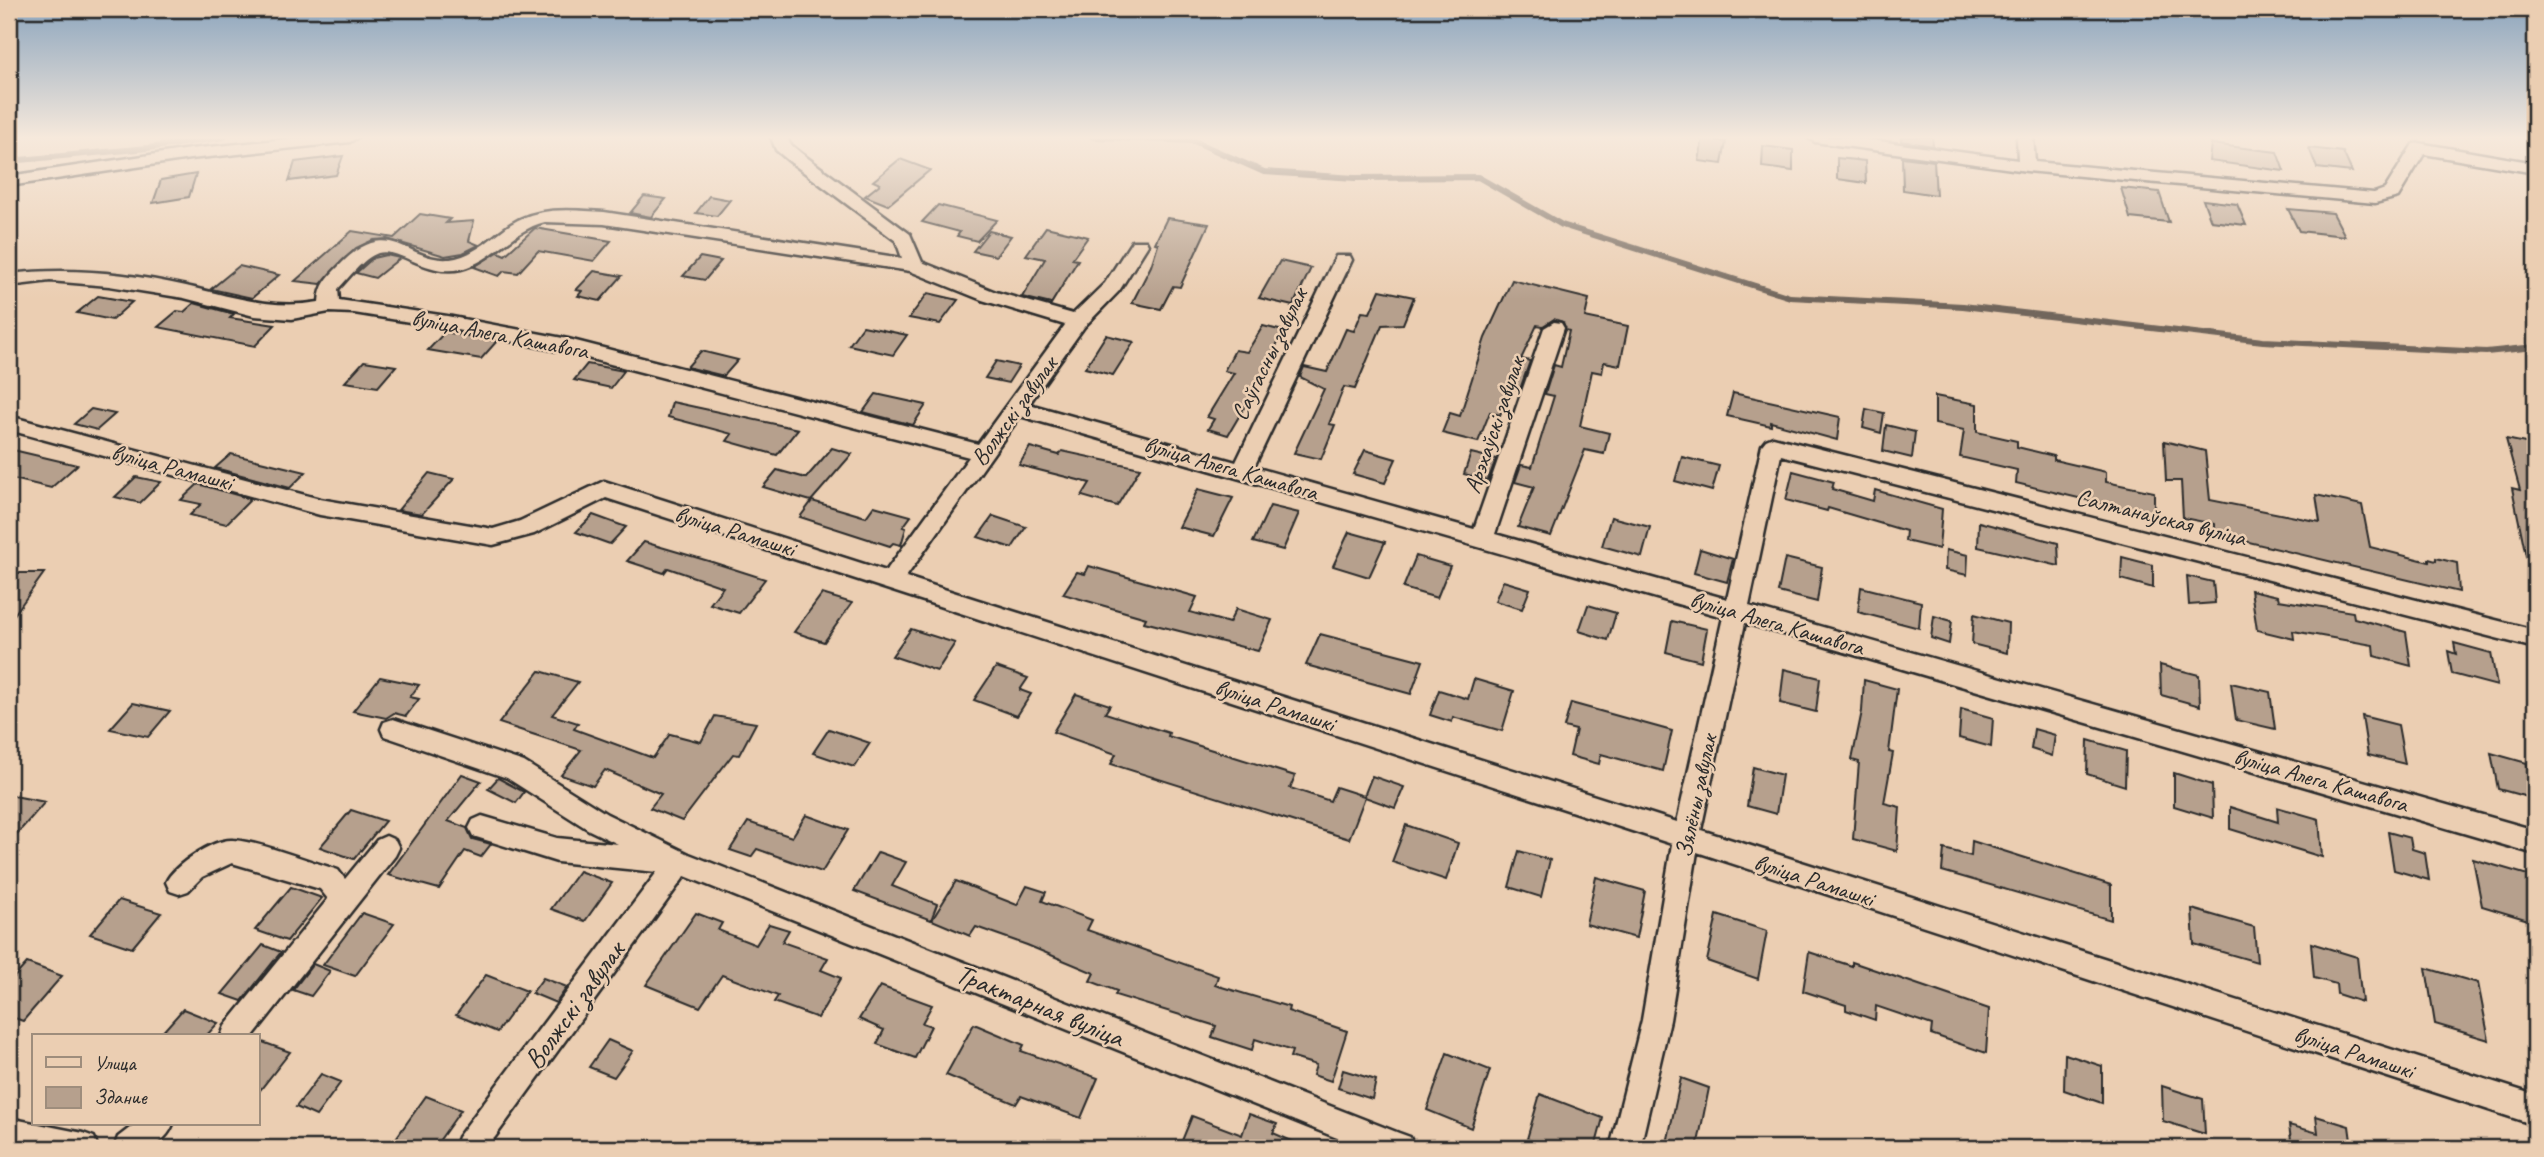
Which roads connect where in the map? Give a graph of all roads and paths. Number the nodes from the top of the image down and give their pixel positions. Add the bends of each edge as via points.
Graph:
1 (839, 191) edge
2 (2299, 191) edge
3 (2393, 191) edge
4 (1139, 245) dead end
5 (1343, 260) dead end
6 (914, 266) junction
7 (9, 280) edge
8 (329, 306) junction
9 (1077, 322) junction
10 (1555, 328) dead end
11 (1017, 408) junction
12 (9, 424) edge
13 (1773, 445) joint
14 (984, 453) junction
15 (1242, 471) junction
16 (1482, 539) junction
17 (892, 580) junction
18 (1736, 611) junction
19 (2535, 639) edge
20 (393, 729) dead end
21 (482, 828) dead end
22 (1686, 839) junction
23 (2535, 842) edge
24 (386, 848) dead end
25 (680, 862) junction
26 (179, 882) dead end
27 (345, 901) junction
28 (237, 1034) edge
29 (2535, 1110) edge
30 (156, 1126) edge
31 (9, 1133) edge
32 (83, 1148) edge
33 (129, 1148) edge
34 (469, 1148) edge
35 (1399, 1148) edge
36 (1625, 1148) edge

1 - 6 street via 904,238
2 - 3 street via 2375,198
4 - 9 street, Волжскі завулак via 1112,287
5 - 15 street, Саўгасны завулак
6 - 8 street via 568,216 532,219 472,261 443,265 400,249 377,247 329,288
6 - 9 street via 989,296
7 - 8 street, вуліца Алега Кашавога via 50,275 109,280 254,310 292,313
8 - 14 street, вуліца Алега Кашавога via 447,322 568,346
9 - 11 street, Волжскі завулак
10 - 16 street, Арэхаўскі завулак
11 - 14 street, Волжскі завулак
11 - 15 street, вуліца Алега Кашавога
12 - 17 street, вуліца Рамашкі via 320,507 493,537 526,528 604,489
13 - 18 street, Зялёны завулак
13 - 19 street, Салтанаўская вуліца
14 - 17 street, Волжскі завулак
15 - 16 street, вуліца Алега Кашавога
16 - 18 street, вуліца Алега Кашавога
17 - 22 street, вуліца Рамашкі
18 - 22 street, Зялёны завулак
18 - 23 street, вуліца Алега Кашавога
20 - 25 street, Трактарная вуліца via 515,770 598,822
21 - 25 street, Трактарная вуліца via 557,850
22 - 29 street, вуліца Рамашкі
22 - 36 street, Зялёны завулак via 1656,1020
24 - 27 street
25 - 34 street, Волжскі завулак
25 - 35 street, Трактарная вуліца
26 - 27 street via 193,868 231,851 329,879
27 - 28 street
30 - 33 street
31 - 32 street

